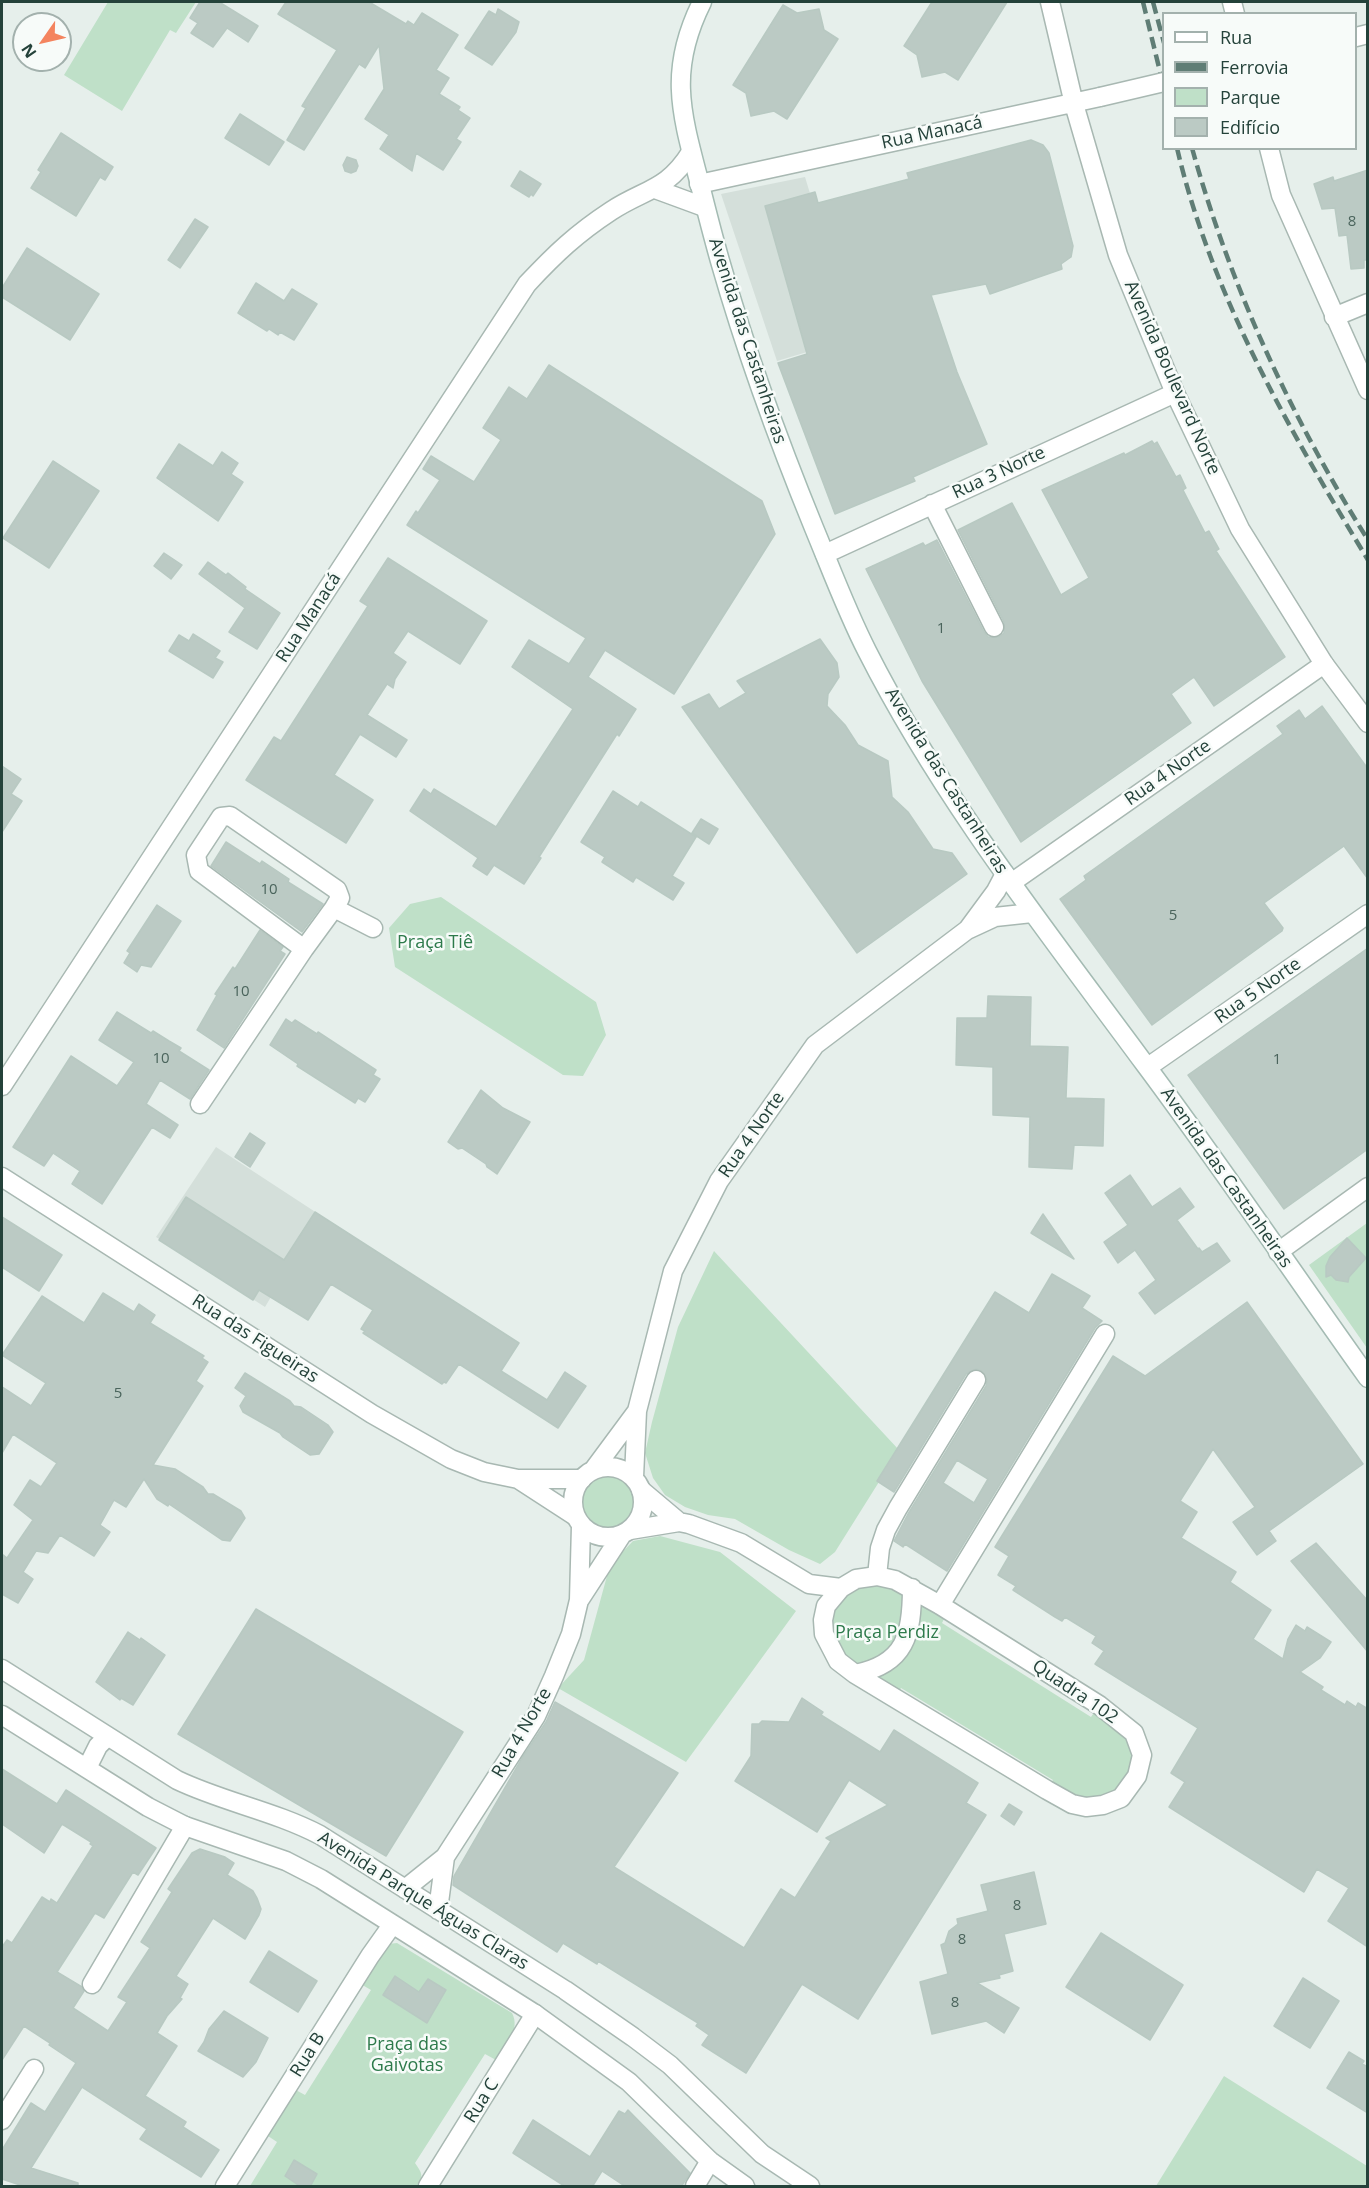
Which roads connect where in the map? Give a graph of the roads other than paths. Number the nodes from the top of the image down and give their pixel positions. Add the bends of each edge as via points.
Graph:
1 (702, 2) edge
2 (1050, 2) edge
3 (1162, 82) edge
4 (1074, 104) junction
5 (1270, 150) edge
6 (691, 152) junction
7 (699, 184) junction
8 (655, 189) junction
9 (704, 207) junction
10 (1368, 303) edge
11 (1334, 317) junction
12 (1368, 390) edge
13 (1175, 393) junction
14 (932, 504) junction
15 (825, 554) junction
16 (994, 627) dead end
17 (1324, 663) junction
18 (1368, 723) edge
19 (1008, 878) junction
20 (334, 908) junction
21 (1032, 913) junction
22 (1368, 914) edge
23 (373, 928) dead end
24 (967, 930) junction
25 (304, 949) junction
26 (1148, 1067) junction
27 (2, 1086) edge
28 (200, 1104) dead end
29 (2, 1177) edge
30 (1368, 1187) edge
31 (1278, 1252) junction
32 (1105, 1334) dead end
33 (1368, 1378) edge
34 (976, 1380) dead end
35 (638, 1411) junction
36 (588, 1474) junction
37 (518, 1479) junction
38 (638, 1484) junction
39 (578, 1521) junction
40 (679, 1522) junction
41 (625, 1533) junction
42 (877, 1576) junction
43 (809, 1584) junction
44 (841, 1588) junction
45 (912, 1588) junction
46 (579, 1600) junction
47 (940, 1605) junction
48 (826, 1606) junction
49 (2, 1669) edge
50 (855, 1674) junction
51 (2, 1717) edge
52 (107, 1737) junction
53 (87, 1768) junction
54 (185, 1826) junction
55 (445, 1857) junction
56 (405, 1889) junction
57 (438, 1910) junction
58 (392, 1925) junction
59 (92, 1984) dead end
60 (535, 2014) junction
61 (34, 2069) dead end
62 (2, 2120) edge
63 (710, 2161) junction
64 (225, 2187) edge
65 (428, 2187) edge
66 (695, 2187) edge
67 (745, 2187) edge
68 (810, 2187) edge

1 - 6 street, Avenida das Castanheiras via 683,49 679,81 681,111
2 - 4 street, Avenida Boulevard Norte
3 - 4 street, Rua Manacá, bridge
4 - 7 street, Rua Manacá
4 - 13 street, Avenida Boulevard Norte via 1118,255
5 - 11 street via 1281,195
6 - 7 street, Avenida das Castanheiras
6 - 8 street, Rua Manacá via 682,166
7 - 9 street, Avenida das Castanheiras
8 - 9 street
8 - 27 street, Rua Manacá via 614,209 574,236 527,284
9 - 15 street, Avenida das Castanheiras via 760,392
10 - 11 street
11 - 12 street
13 - 14 street, Rua 3 Norte
13 - 17 street, Avenida Boulevard Norte via 1240,529
14 - 15 street, Rua 3 Norte
14 - 16 street
15 - 19 street, Avenida das Castanheiras via 865,649 912,733
17 - 18 street, Avenida Boulevard Norte
17 - 19 street, Rua 4 Norte
19 - 21 street, Avenida das Castanheiras
19 - 24 street, Rua 4 Norte
20 - 23 street
20 - 25 street
20 - 25 street via 340,898 337,890 230,816 221,817 196,855 199,871
21 - 24 street, Rua 4 Norte via 995,917
21 - 26 street, Avenida das Castanheiras
22 - 26 street, Rua 5 Norte
24 - 35 street, Rua 4 Norte via 815,1045 719,1181 673,1271
25 - 28 street
26 - 31 street, Avenida das Castanheiras
29 - 37 street, Rua das Figueiras via 395,1428 452,1459 484,1472
30 - 31 street
31 - 33 street, Avenida das Castanheiras
32 - 47 street
34 - 42 street via 886,1530
35 - 36 street, Rua 4 Norte
35 - 38 street, Rua 4 Norte
36 - 37 street, Rua das Figueiras
36 - 38 street via 606,1466 618,1468
36 - 39 street via 573,1495 572,1506
37 - 39 street, Rua das Figueiras
38 - 40 street
38 - 41 street via 642,1512 638,1522
39 - 41 street via 599,1537
39 - 46 street, Rua 4 Norte
40 - 41 street
40 - 43 street via 741,1543
41 - 46 street, Rua 4 Norte
42 - 44 street via 856,1579
42 - 45 street, Quadra 102
43 - 44 street
43 - 48 street
44 - 48 street
45 - 47 street, Quadra 102
45 - 50 street via 912,1619 904,1642 891,1661 874,1671
46 - 55 street, Rua 4 Norte via 571,1634 536,1716
47 - 50 street, Quadra 102 via 1099,1705 1134,1733 1142,1755 1137,1776 1121,1798 1103,1805 1072,1804
48 - 50 street, Quadra 102 via 824,1634 838,1661
49 - 52 street, Avenida Parque Águas Claras
51 - 53 street, Avenida Parque Águas Claras
52 - 53 street
52 - 56 street, Avenida Parque Águas Claras via 187,1785 305,1828
53 - 54 street, Avenida Parque Águas Claras
54 - 58 street, Avenida Parque Águas Claras via 286,1861 321,1878
54 - 59 street
55 - 56 street, Rua 4 Norte
55 - 57 street, Rua 4 Norte
56 - 57 street, Avenida Parque Águas Claras
57 - 68 street, Avenida Parque Águas Claras via 633,2037 670,2065 762,2154
58 - 60 street, Avenida Parque Águas Claras
58 - 64 street, Rua B
60 - 63 street, Avenida Parque Águas Claras via 629,2082
60 - 65 street, Rua C
61 - 62 street
63 - 66 street
63 - 67 street, Avenida Parque Águas Claras

